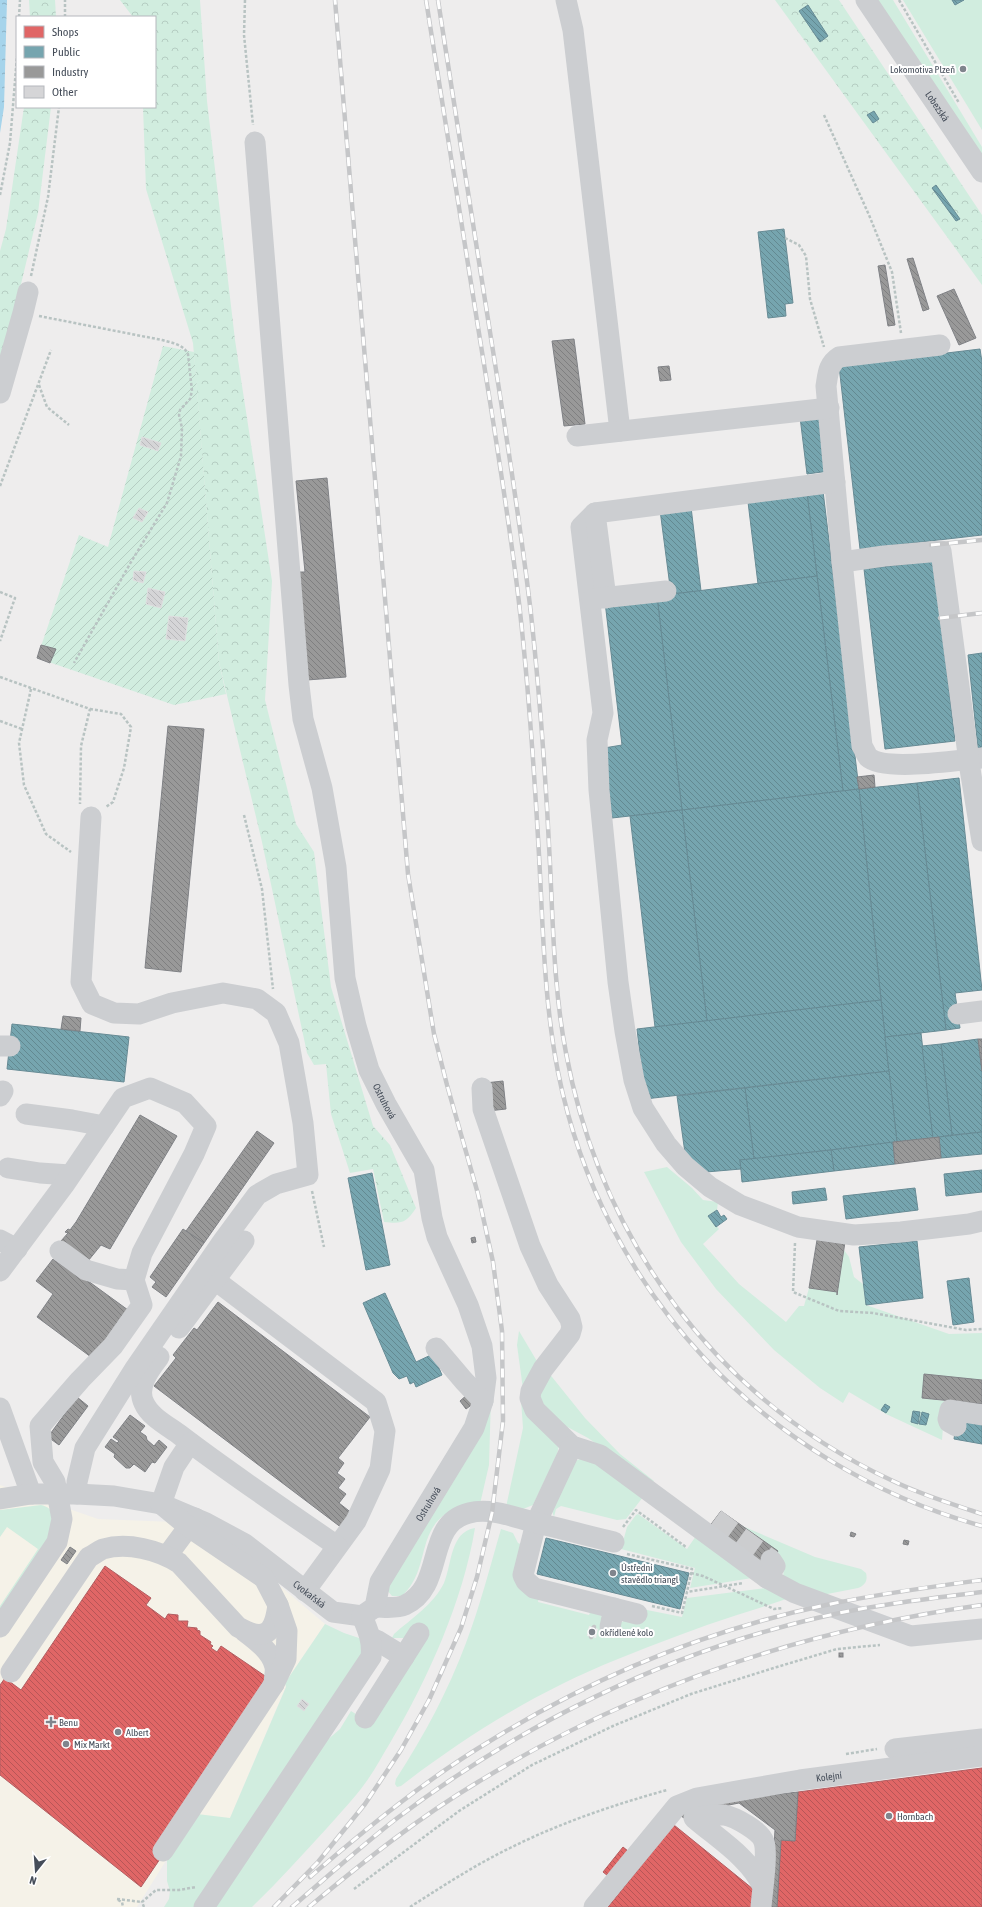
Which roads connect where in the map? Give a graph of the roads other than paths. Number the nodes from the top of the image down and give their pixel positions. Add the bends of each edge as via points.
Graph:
1 (566, 0) edge
2 (866, 0) edge
3 (255, 142) road end
4 (982, 172) edge
5 (28, 292) road end
6 (940, 345) dead end
7 (0, 392) edge
8 (829, 408) junction
9 (620, 432) junction
10 (578, 436) dead end
11 (835, 482) junction
12 (842, 562) junction
13 (666, 591) dead end
14 (598, 599) junction
15 (975, 759) edge
16 (91, 817) road end
17 (982, 841) edge
18 (982, 1011) edge
19 (958, 1014) dead end
20 (482, 1088) dead end
21 (26, 1114) dead end
22 (104, 1126) junction
23 (8, 1168) dead end
24 (70, 1175) junction
25 (982, 1221) edge
26 (244, 1241) dead end
27 (9, 1245) edge
28 (60, 1251) dead end
29 (0, 1271) edge
30 (134, 1280) junction
31 (215, 1280) junction
32 (436, 1348) dead end
33 (483, 1401) junction
34 (0, 1408) edge
35 (982, 1415) edge
36 (956, 1426) dead end
37 (190, 1443) junction
38 (572, 1446) junction
39 (31, 1494) junction
40 (67, 1494) junction
41 (0, 1499) edge
42 (161, 1504) junction
43 (192, 1523) junction
44 (536, 1523) junction
45 (620, 1542) road end
46 (338, 1546) junction
47 (167, 1556) junction
48 (305, 1591) junction
49 (278, 1605) junction
50 (644, 1610) road end
51 (368, 1612) junction
52 (0, 1627) edge
53 (238, 1627) junction
54 (982, 1629) edge
55 (420, 1633) dead end
56 (371, 1638) junction
57 (404, 1657) junction
58 (11, 1672) dead end
59 (274, 1684) junction
60 (365, 1718) dead end
61 (982, 1739) edge
62 (895, 1749) road end
63 (982, 1756) edge
64 (723, 1804) junction
65 (163, 1851) dead end
66 (762, 1897) edge
67 (204, 1907) edge
68 (594, 1907) edge

1 - 9 street via 574,38
2 - 4 street, Lobezská
3 - 33 street, Ostruhová via 300,692 303,719 322,788 336,867 345,978 369,1070 424,1170 437,1237 468,1305 482,1346 486,1378
5 - 7 street
6 - 8 street via 839,357 833,361 829,369 826,386
8 - 9 street
8 - 11 street
9 - 10 street
11 - 12 street
11 - 14 street via 595,513
12 - 15 street via 862,746 868,757 878,763 893,766
12 - 15 street via 941,551
13 - 14 street
14 - 25 street via 603,713 597,740 599,790 618,982 634,1080 643,1108 666,1144 685,1166 710,1187 740,1205 798,1226 854,1235 909,1231
15 - 17 street
16 - 40 street via 81,982 92,1004 114,1013 139,1014 172,1003 223,992 257,999 276,1013 289,1043 303,1122 308,1175 276,1184 257,1195 134,1370 85,1448 77,1482
18 - 19 street
20 - 38 street via 483,1109 530,1246 572,1327 568,1338 536,1380 530,1398 535,1410
21 - 22 street
22 - 24 street
22 - 30 street via 123,1098 150,1088 185,1103 206,1126 142,1253
23 - 24 street
24 - 27 street
26 - 31 street
27 - 29 street
28 - 30 street via 86,1270 117,1279
30 - 40 street via 142,1306 113,1346 40,1426 43,1462 55,1482
31 - 37 street via 148,1371 141,1391 143,1403 149,1412
31 - 46 street via 376,1402 385,1431 380,1469 356,1521
32 - 33 street
33 - 51 street, Ostruhová via 474,1428 380,1582
34 - 39 street
35 - 36 street via 950,1410 949,1422
37 - 42 street via 174,1467
37 - 46 street
38 - 44 street
38 - 54 street via 600,1455 769,1569 795,1593 911,1636
39 - 40 street, Cvokařská
39 - 41 street, Cvokařská
40 - 42 street, Cvokařská via 114,1496
40 - 52 street via 57,1542
42 - 43 street, Cvokařská
43 - 47 street
43 - 48 street, Cvokařská via 245,1544
43 - 49 street via 264,1578
44 - 45 street
44 - 50 street via 523,1570 526,1581 534,1588 612,1617
44 - 51 street via 507,1515 481,1512 468,1513 458,1518 444,1532 429,1579 413,1600 404,1606
46 - 48 street
47 - 53 street via 179,1564
47 - 58 street via 125,1546 102,1550 89,1557
48 - 51 street, Cvokařská via 333,1612
49 - 53 street via 276,1620 271,1630 261,1636
49 - 59 street via 287,1631 286,1659
51 - 56 street
53 - 59 street via 258,1642 270,1656 275,1668
55 - 57 street
56 - 57 street
56 - 67 street via 371,1657
57 - 60 street
59 - 65 street
61 - 62 street
63 - 64 street, Kolejní via 800,1780
64 - 66 street via 755,1830 764,1842
64 - 66 street via 694,1818 744,1861 758,1877
64 - 68 street, Kolejní via 697,1798 675,1797

